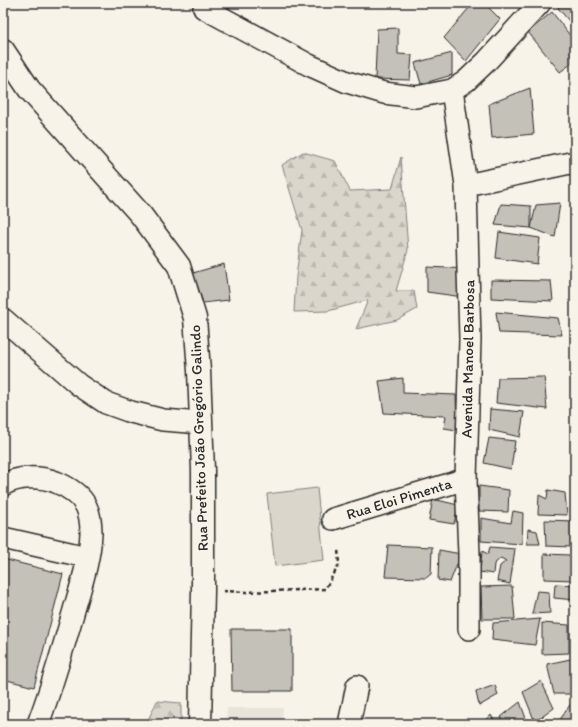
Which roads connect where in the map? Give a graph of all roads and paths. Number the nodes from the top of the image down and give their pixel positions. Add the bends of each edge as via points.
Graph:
1 (540, 3) edge
2 (204, 8) dead end
3 (3, 50) edge
4 (452, 90) junction
5 (575, 162) edge
6 (466, 185) junction
7 (3, 319) edge
8 (201, 423) junction
9 (466, 479) junction
10 (3, 485) edge
11 (333, 520) dead end
12 (3, 538) edge
13 (338, 548) dead end
14 (87, 557) junction
15 (203, 590) junction
16 (469, 628) dead end
17 (357, 686) dead end
18 (38, 724) edge
19 (200, 724) edge
20 (349, 724) edge

1 - 4 street via 486,62
2 - 4 street via 309,65 347,82 384,93 416,97
3 - 8 main road, Rua Prefeito João Gregório Galindo via 29,88 141,215 179,266 194,318
4 - 6 street, Avenida Manoel Barbosa
5 - 6 street
6 - 9 street, Avenida Manoel Barbosa via 470,339
7 - 8 street via 79,385 106,403 163,420
8 - 15 main road, Rua Prefeito João Gregório Galindo
9 - 11 street, Rua Eloi Pimenta
9 - 16 street, Avenida Manoel Barbosa
10 - 14 street via 27,478 48,479 77,494 90,517 91,532
12 - 14 street
13 - 15 path via 339,565 325,589 246,592
14 - 18 street via 63,650
15 - 19 main road, Rua Prefeito João Gregório Galindo
17 - 20 street

